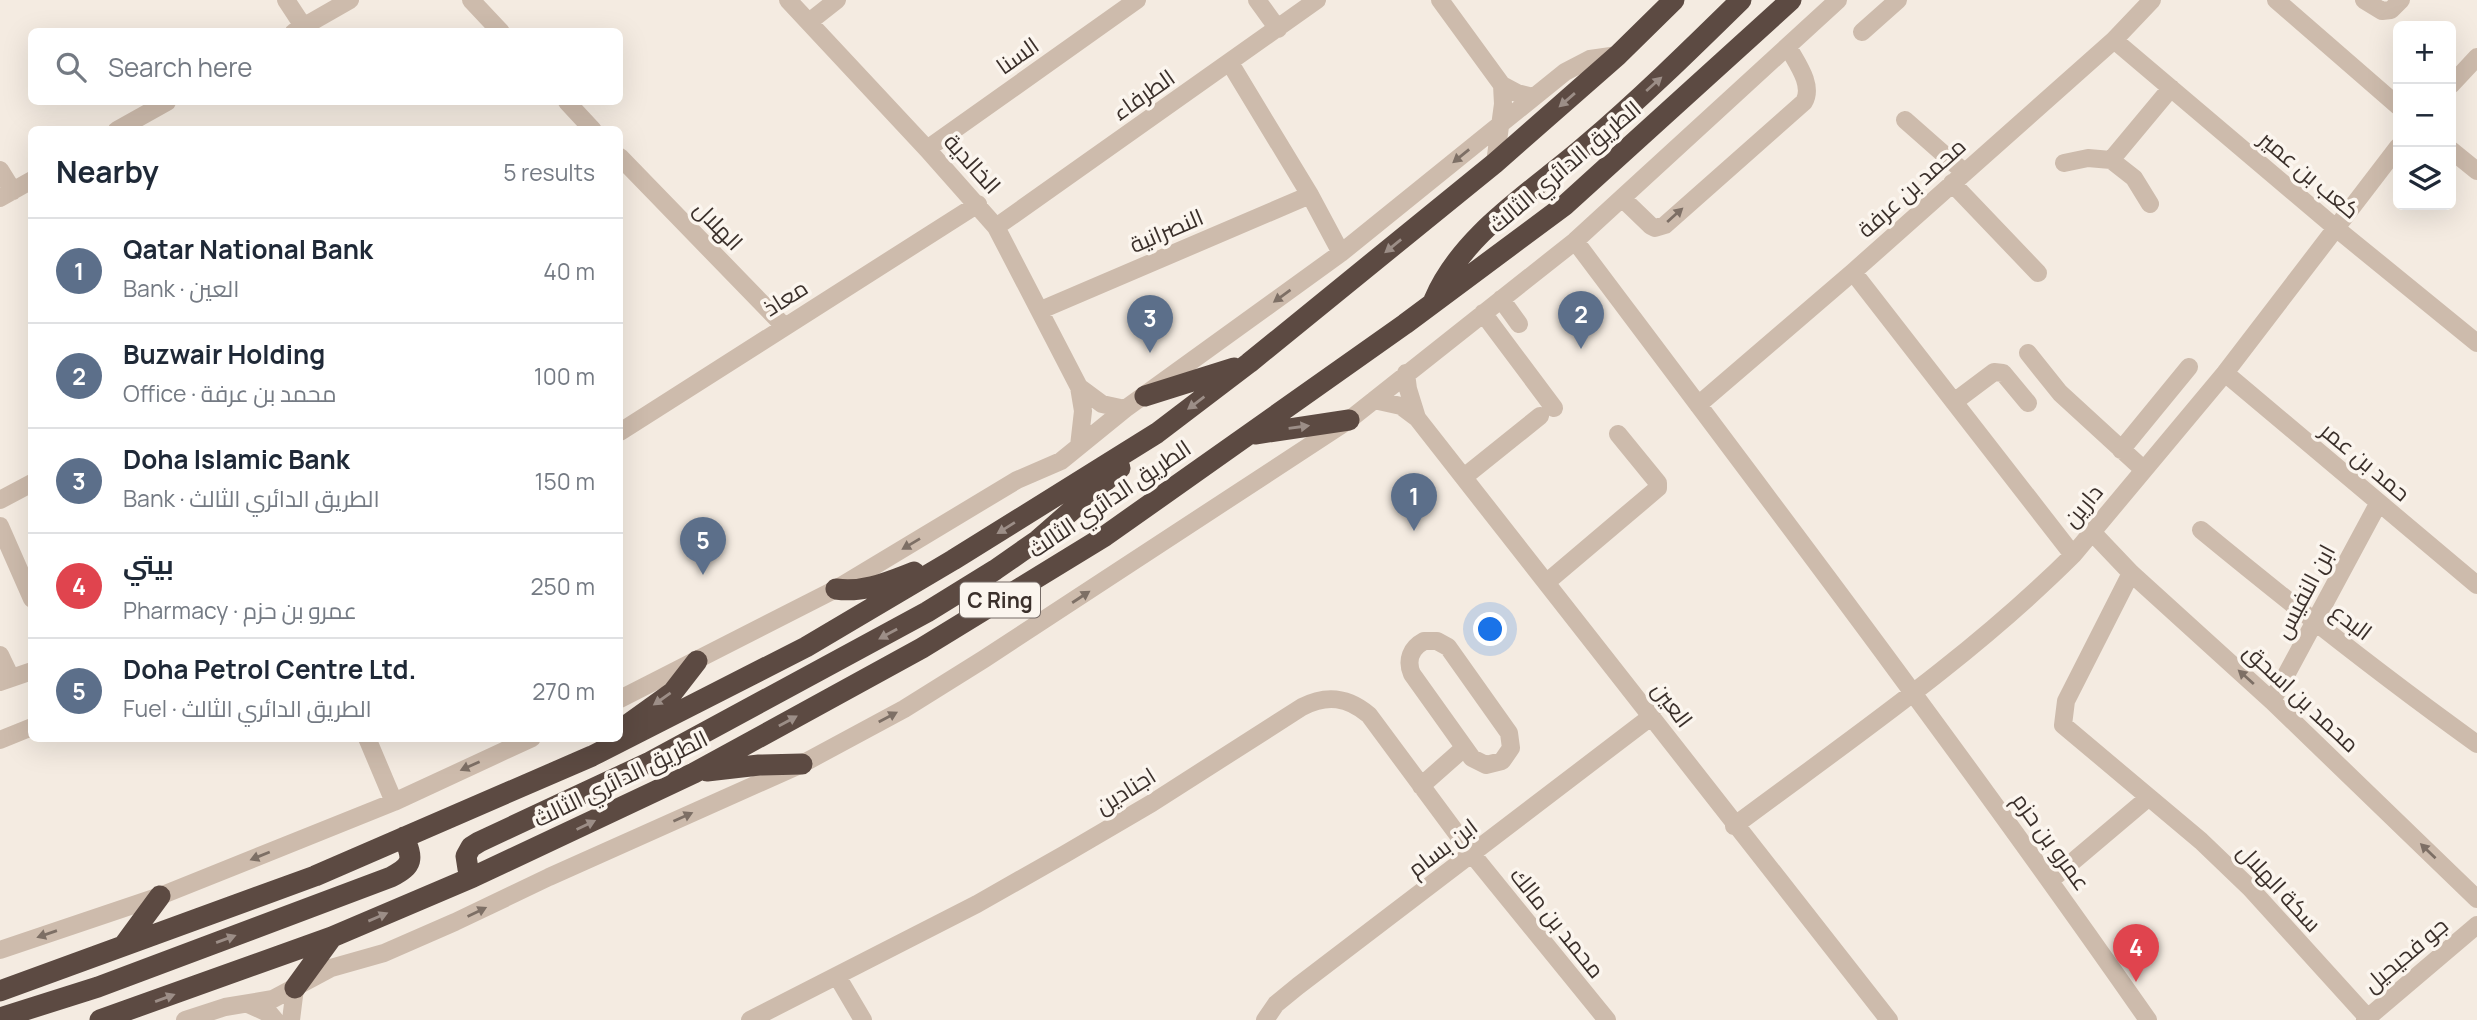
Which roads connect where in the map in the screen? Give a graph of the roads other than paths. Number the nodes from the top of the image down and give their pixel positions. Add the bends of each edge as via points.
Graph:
1 (286, 0) edge
2 (350, 0) edge
3 (471, 0) edge
4 (788, 0) edge
5 (837, 0) edge
6 (1257, 0) edge
7 (1317, 0) edge
8 (1440, 0) edge
9 (1674, 0) edge
10 (1741, 0) edge
11 (1791, 0) edge
12 (1838, 0) edge
13 (1898, 0) edge
14 (2152, 0) edge
15 (2276, 0) edge
16 (2364, 0) edge
17 (2401, 0) edge
18 (1135, 1) edge
19 (809, 22) junction
20 (300, 28) edge
21 (304, 28) edge
22 (497, 28) edge
23 (1278, 29) junction
24 (1862, 32) dead end
25 (2114, 40) junction
26 (1788, 47) junction
27 (1618, 55) junction
28 (2477, 57) edge
29 (1230, 63) junction
30 (2452, 84) edge
31 (1502, 85) junction
32 (2171, 88) junction
33 (1533, 97) junction
34 (2393, 102) edge
35 (162, 105) edge
36 (570, 105) edge
37 (1905, 120) dead end
38 (1500, 125) junction
39 (124, 126) edge
40 (589, 126) edge
41 (928, 149) junction
42 (2393, 154) edge
43 (2456, 154) edge
44 (623, 160) edge
45 (2112, 160) junction
46 (1495, 163) junction
47 (2064, 163) dead end
48 (0, 170) edge
49 (2477, 171) edge
50 (1958, 177) junction
51 (28, 182) edge
52 (6, 195) edge
53 (1310, 195) junction
54 (1623, 199) junction
55 (978, 204) junction
56 (2150, 204) dead end
57 (996, 227) junction
58 (2337, 229) junction
59 (1575, 241) junction
60 (1342, 253) junction
61 (1853, 272) junction
62 (2038, 273) dead end
63 (1501, 299) junction
64 (1433, 302) junction
65 (1041, 310) junction
66 (1483, 313) junction
67 (1519, 324) dead end
68 (784, 326) junction
69 (2477, 343) edge
70 (2028, 353) dead end
71 (1249, 363) junction
72 (1406, 373) junction
73 (2219, 380) junction
74 (1080, 387) junction
75 (1145, 396) junction
76 (1374, 400) junction
77 (1954, 402) junction
78 (2028, 402) dead end
79 (1698, 405) junction
80 (2158, 405) junction
81 (1125, 409) junction
82 (1417, 418) junction
83 (1349, 420) junction
84 (2182, 425) junction
85 (623, 430) edge
86 (1157, 433) junction
87 (1618, 434) dead end
88 (1250, 435) junction
89 (1080, 446) junction
90 (2121, 450) junction
91 (2144, 470) junction
92 (1464, 477) junction
93 (28, 485) edge
94 (0, 499) edge
95 (2378, 504) junction
96 (0, 526) edge
97 (2201, 530) dead end
98 (2092, 532) junction
99 (2073, 555) junction
100 (953, 561) junction
101 (2131, 573) junction
102 (1547, 582) junction
103 (2477, 585) edge
104 (28, 589) edge
105 (836, 589) junction
106 (2314, 623) junction
107 (0, 655) edge
108 (697, 661) junction
109 (28, 672) edge
110 (6, 680) edge
111 (1914, 692) junction
112 (623, 698) edge
113 (2272, 701) junction
114 (1652, 716) junction
115 (623, 728) edge
116 (28, 729) edge
117 (0, 740) edge
118 (623, 740) edge
119 (369, 742) edge
120 (523, 742) edge
121 (606, 742) edge
122 (620, 742) edge
123 (2477, 744) edge
124 (1464, 748) junction
125 (592, 756) junction
126 (802, 764) junction
127 (694, 773) junction
128 (1421, 786) junction
129 (2148, 798) junction
130 (394, 802) junction
131 (1734, 826) junction
132 (404, 837) junction
133 (1472, 854) junction
134 (473, 877) junction
135 (2051, 880) junction
136 (160, 896) junction
137 (2477, 899) edge
138 (2477, 925) edge
139 (332, 937) junction
140 (124, 944) junction
141 (0, 950) edge
142 (837, 976) junction
143 (295, 988) junction
144 (0, 991) edge
145 (248, 1004) junction
146 (0, 1018) edge
147 (2366, 1019) edge
148 (100, 1020) edge
149 (185, 1020) edge
150 (275, 1020) edge
151 (291, 1020) edge
152 (750, 1020) edge
153 (863, 1020) edge
154 (1265, 1020) edge
155 (1607, 1020) edge
156 (1889, 1020) edge
157 (2148, 1020) edge

1 - 20 street
2 - 21 street
3 - 22 street
4 - 19 street, الخالدية
5 - 19 street
6 - 23 street
7 - 23 street, الطرفاء
8 - 31 street
9 - 27 highway, الطريق الدائري الثالث / C Ring
64 -> 10 highway via 1448,271 1470,244 1597,135
11 - 64 highway, الطريق الدائري الثالث / C Ring via 1565,205
12 - 26 street
13 - 24 street
14 - 25 street, محمد بن عرفة
15 - 34 street
16 - 17 street via 2382,11 2391,10
18 - 41 street, السنا
19 - 41 street, الخالدية
23 - 29 street, الطرفاء
25 - 32 street, كعب بن عمير
25 - 50 street, محمد بن عرفة
26 - 54 street
54 -> 26 street via 1651,226 1665,225 1800,105 1807,97 1807,87
27 - 33 street via 1577,65
27 -> 46 highway, الطريق الدائري الثالث / C Ring
28 - 30 street
29 - 53 street
29 - 57 street, الطرفاء
31 - 33 street
31 - 38 street
32 - 45 street
32 - 58 street, كعب بن عمير
33 - 38 street
35 - 39 street
36 - 40 street
37 - 50 street
38 - 46 street
38 -> 60 street
41 - 55 street, الخالدية
42 - 58 street, دارين
43 - 49 street
44 - 68 street, الهلال
45 - 47 street
45 - 56 street via 2134,178
46 -> 71 highway, الطريق الدائري الثالث / C Ring
48 - 52 street
50 - 61 street, محمد بن عرفة
50 - 62 street
51 - 52 street
53 - 60 street
53 - 65 street, النصرانية
54 - 59 street
55 - 57 street, الخالدية
55 - 68 street, معاذ
57 - 65 street, الخالدية
58 - 69 street, كعب بن عمير
58 - 73 street, دارين
59 - 63 street
59 - 79 street
60 -> 75 street
61 - 77 street
61 - 79 street, محمد بن عرفة
63 - 66 street
63 - 67 street
64 - 88 highway, الطريق الدائري الثالث / C Ring
65 - 74 street, الخالدية
66 - 72 street
66 - 92 street via 1547,412
68 - 85 street, معاذ
70 - 90 street via 2060,393
71 - 75 highway
71 -> 86 highway, الطريق الدائري الثالث / C Ring
72 - 76 street
72 - 82 street, العين
73 - 80 street, حمد بن عمر via 2186,365
73 - 84 street, دارين
73 - 95 street, حمد بن عمر
74 - 81 street via 1102,404
74 - 89 street, الخالدية
75 - 81 street
76 - 82 street, العين via 1401,406
76 - 83 street
77 - 78 street via 1994,372 2003,373
77 - 99 street
79 - 111 street
80 - 84 street
80 - 90 street
81 - 89 street
82 - 92 street, العين
88 -> 83 highway
126 -> 83 street via 984,659
84 - 91 street, دارين
86 -> 100 highway, الطريق الدائري الثالث / C Ring
86 -> 134 highway via 1063,519 995,570 845,658 650,762 479,842 466,856
87 - 102 street via 1658,488
127 -> 88 highway, الطريق الدائري الثالث / C Ring via 945,634 1105,536
89 -> 105 street
90 - 91 street
91 - 98 street, دارين
92 - 102 street, العين
93 - 94 street
95 - 103 street, حمد بن عمر
95 - 106 street, ابن النفيس
96 - 104 street
97 - 106 street, البدع
98 - 99 street, دارين
98 - 101 street, محمد بن اسحق
99 - 111 street, دارين
100 - 105 highway via 873,587
100 - 118 highway, الطريق الدائري الثالث / C Ring via 806,648
113 -> 101 street, محمد بن اسحق
101 - 129 street, سكة الهلال via 2066,701 2063,725
102 - 114 street, العين
105 - 108 street
106 - 113 street, ابن النفيس
106 - 123 street, البدع
107 - 110 street
108 - 112 street
108 -> 115 highway via 673,692
109 - 110 street
111 - 131 street, دارين
111 - 135 street, عمرو بن حزم
137 -> 113 street, محمد بن اسحق
114 - 131 street, العين
114 - 133 street, ابن بسام
116 - 117 street
119 - 130 street
120 -> 130 street
121 - 125 highway
122 - 125 highway, الطريق الدائري الثالث / C Ring
124 - 124 street via 1478,763 1494,765 1507,755 1511,740 1448,648 1437,641 1424,641 1410,655 1409,668
124 - 128 street
125 - 132 highway, الطريق الدائري الثالث / C Ring
126 - 127 highway
143 -> 126 street via 331,968 384,953 455,922
134 -> 127 highway, الطريق الدائري الثالث / C Ring
128 - 133 street, اجنادين
128 - 142 street, اجنادين via 1360,707 1337,699 1313,702 1065,854
129 - 135 street
129 - 147 street, سكة الهلال via 2250,888
130 -> 136 street
131 - 156 street, العين
132 - 140 highway, الطريق الدائري الثالث / C Ring via 315,876
146 -> 132 highway via 98,987 391,877 410,862
133 - 154 street, ابن بسام via 1298,986
133 - 155 street, محمد بن مالك
139 -> 134 highway, الطريق الدائري الثالث / C Ring
135 - 157 street, عمرو بن حزم
136 - 140 highway
136 -> 141 street
138 - 147 street, جو فحيحيل
139 - 143 highway
148 -> 139 highway, الطريق الدائري الثالث / C Ring
140 - 144 highway, الطريق الدائري الثالث / C Ring
142 - 152 street, اجنادين
142 - 153 street
143 - 145 street
143 - 151 street
145 - 149 street
145 - 150 street

